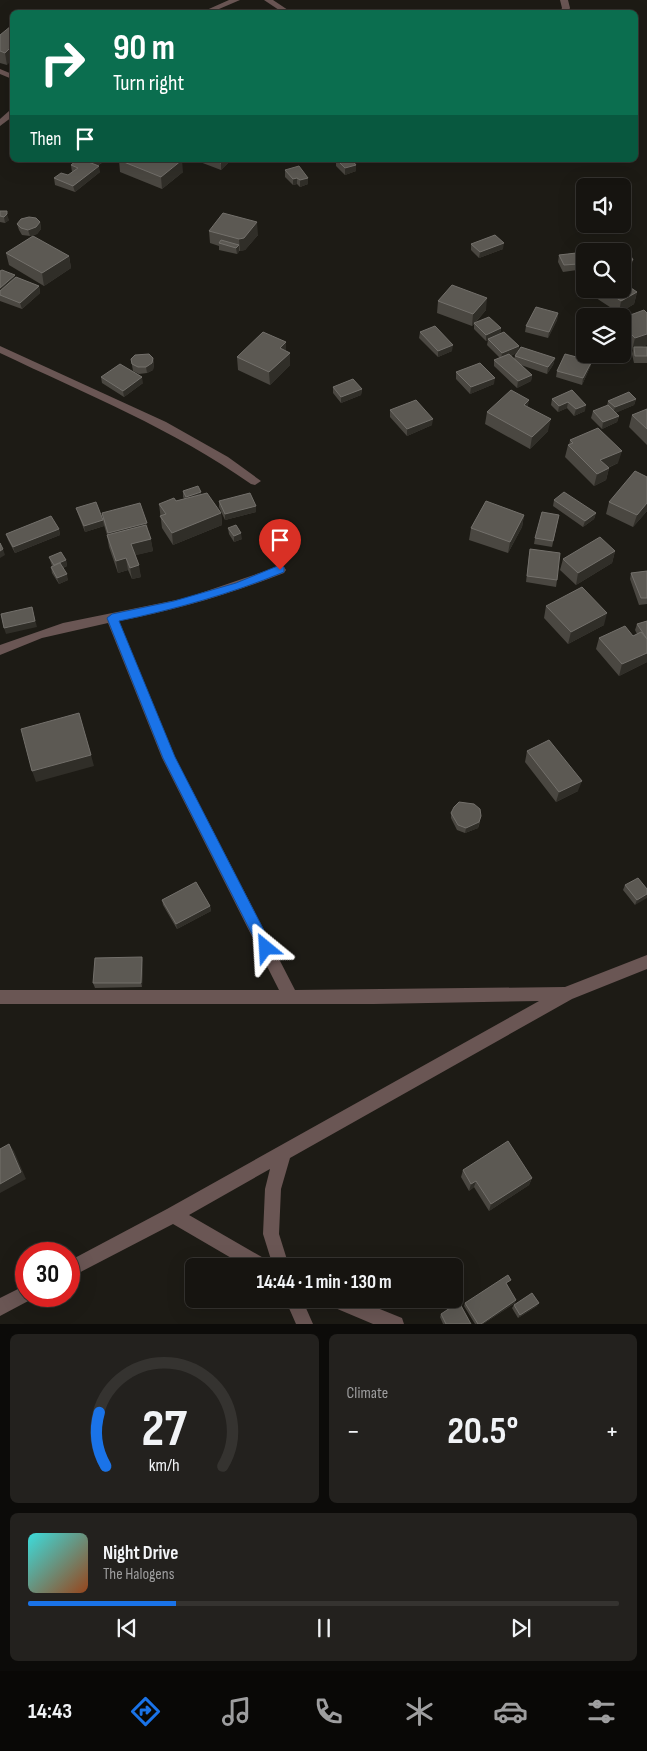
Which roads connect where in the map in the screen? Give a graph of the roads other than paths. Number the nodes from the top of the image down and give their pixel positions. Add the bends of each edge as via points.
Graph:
1 (236, 0) edge
2 (268, 0) edge
3 (211, 10) edge
4 (284, 10) edge
5 (10, 115) edge
6 (0, 123) edge
7 (0, 349) edge
8 (255, 481) dead end
9 (280, 570) dead end
10 (112, 618) junction
11 (0, 650) edge
12 (647, 962) edge
13 (567, 994) junction
14 (290, 996) junction
15 (0, 997) edge
16 (283, 1153) junction
17 (173, 1215) junction
18 (247, 1258) edge
19 (278, 1258) edge
20 (80, 1264) edge
21 (15, 1299) edge
22 (0, 1307) edge
23 (297, 1308) edge
24 (356, 1308) edge
25 (305, 1324) edge
26 (396, 1324) edge

1 - 3 street
2 - 4 street
5 - 6 street
7 - 8 street via 166,425 223,457
9 - 10 street via 174,605
10 - 11 street via 46,633
10 - 14 street via 170,758
12 - 13 street
13 - 14 street
13 - 16 street
14 - 15 street
16 - 17 street
16 - 19 street via 273,1189 271,1234
17 - 18 street
17 - 20 street
21 - 22 street
23 - 25 street
24 - 26 street

